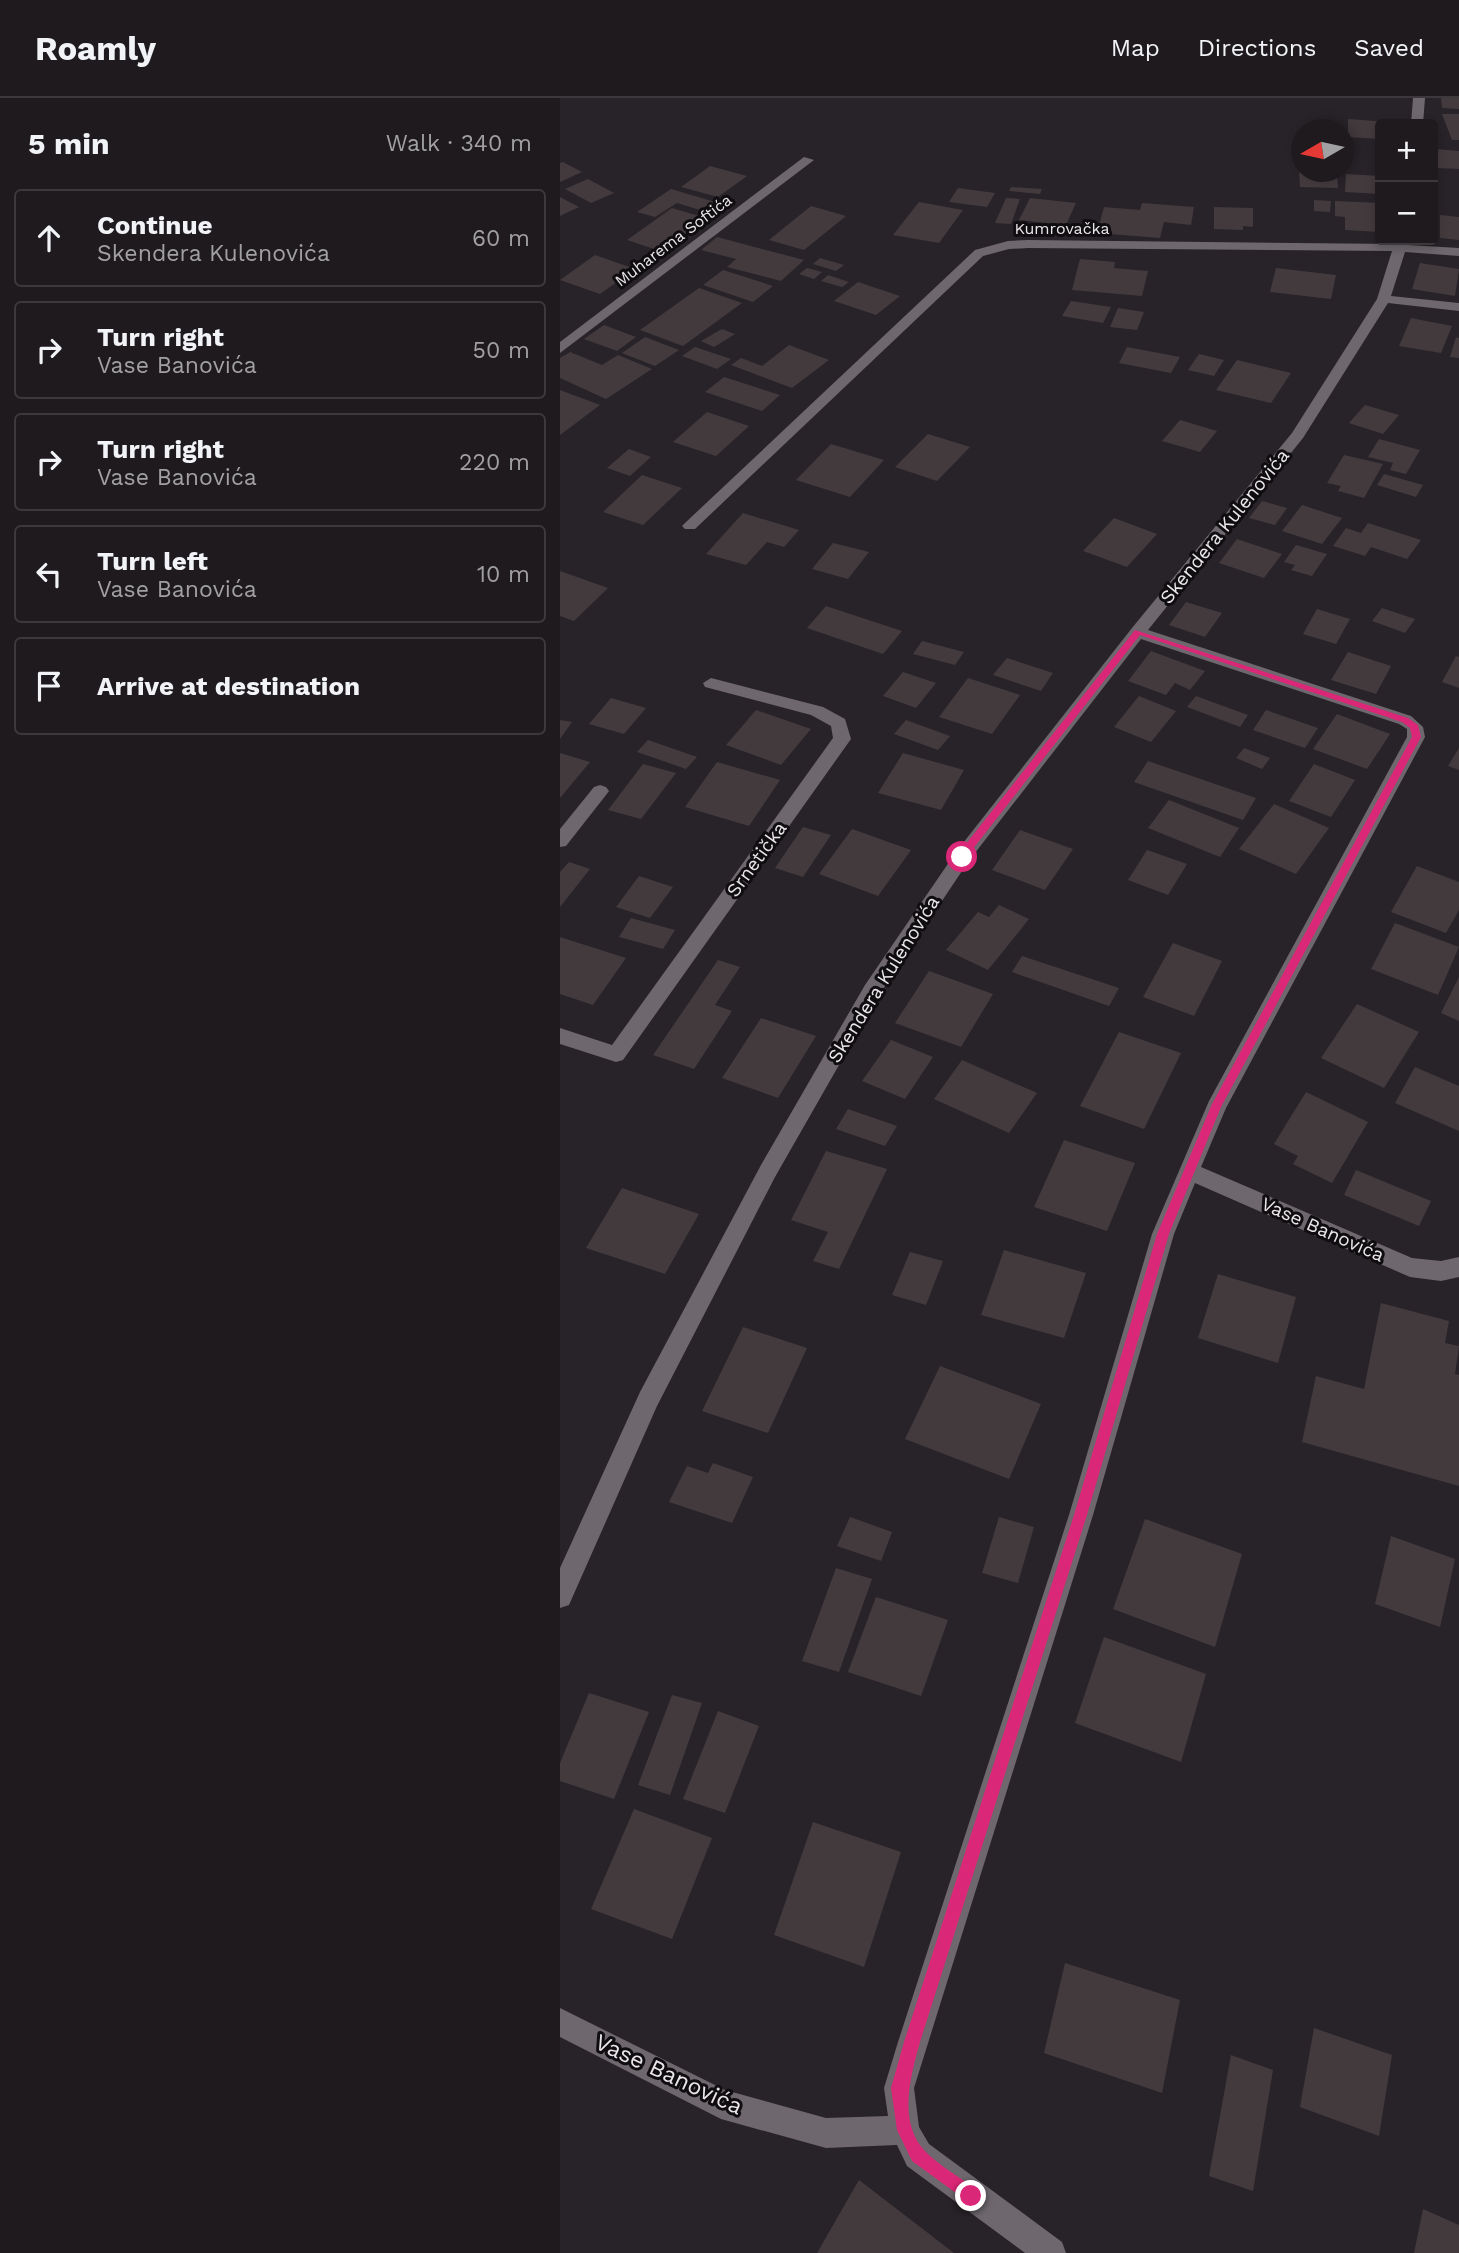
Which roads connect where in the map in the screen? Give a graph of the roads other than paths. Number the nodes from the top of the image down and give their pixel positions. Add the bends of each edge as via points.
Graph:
1 (1419, 98) edge
2 (1417, 119) edge
3 (808, 160) dead end
4 (1375, 244) edge
5 (1401, 245) edge
6 (1408, 245) edge
7 (1459, 252) edge
8 (1384, 299) junction
9 (1459, 307) edge
10 (560, 348) edge
11 (690, 526) dead end
12 (1138, 632) junction
13 (711, 683) dead end
14 (600, 791) dead end
15 (560, 841) edge
16 (560, 1036) edge
17 (1189, 1171) junction
18 (1459, 1267) edge
19 (560, 1596) edge
20 (560, 2022) edge
21 (905, 2130) junction
22 (1051, 2253) edge

1 - 2 street
3 - 10 street, Muharema Softića
4 - 11 street, Kumrovačka via 1028,244 979,253
5 - 8 street, Skendera Kulenovića
6 - 7 street, Kumrovačka
8 - 9 street
8 - 12 street, Skendera Kulenovića via 1298,435
12 - 17 street via 1405,720 1415,727 1416,737 1216,1107
12 - 19 street, Skendera Kulenovića via 962,857 872,990 768,1171 648,1399
13 - 16 street, Srnetička via 817,711 839,723 842,739 617,1054
14 - 15 street
17 - 18 street, Vase Banovića via 1410,1267 1441,1271
17 - 21 street via 1163,1234 1081,1515 912,2042 899,2088
20 - 21 street, Vase Banovića via 721,2104 825,2133
21 - 22 street via 918,2155 936,2171

